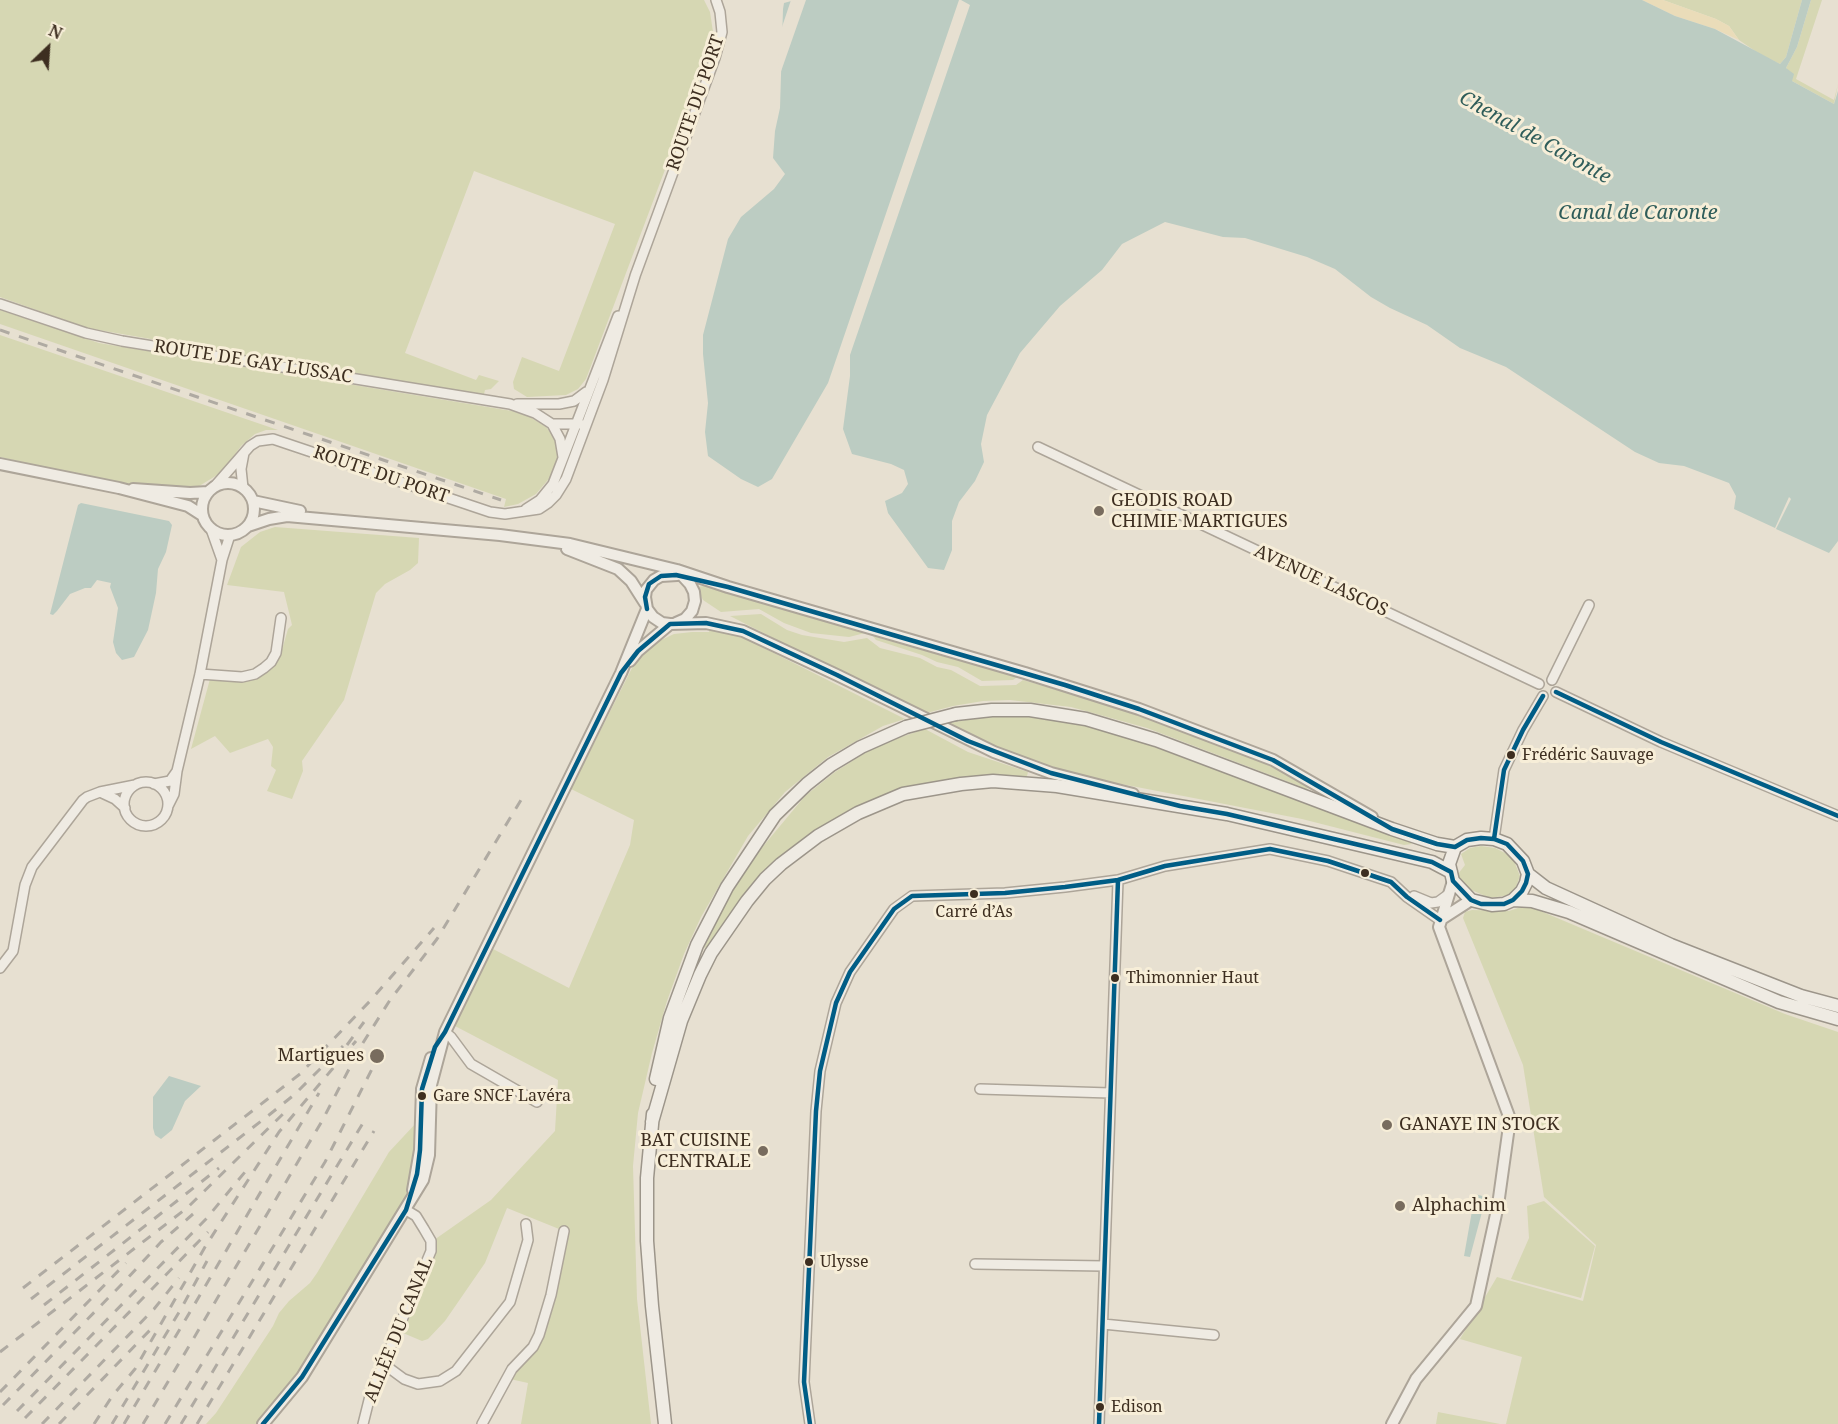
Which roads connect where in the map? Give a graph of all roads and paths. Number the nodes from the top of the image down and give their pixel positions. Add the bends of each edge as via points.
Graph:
1 (716, 0) edge
2 (636, 273) junction
3 (0, 304) edge
4 (588, 390) junction
5 (510, 404) junction
6 (559, 404) junction
7 (577, 420) junction
8 (587, 423) junction
9 (552, 424) junction
10 (1038, 447) dead end
11 (245, 451) junction
12 (564, 457) junction
13 (0, 464) edge
14 (243, 488) junction
15 (118, 489) junction
16 (211, 489) junction
17 (253, 501) junction
18 (520, 513) junction
19 (202, 515) junction
20 (350, 521) junction
21 (248, 526) junction
22 (211, 529) junction
23 (230, 535) junction
24 (541, 540) junction
25 (222, 560) junction
26 (680, 574) junction
27 (1589, 605) dead end
28 (646, 606) junction
29 (281, 618) dead end
30 (673, 624) junction
31 (621, 673) junction
32 (200, 674) junction
33 (1552, 680) junction
34 (1539, 684) junction
35 (1556, 692) junction
36 (1543, 696) junction
37 (177, 771) junction
38 (154, 784) junction
39 (135, 785) junction
40 (100, 792) junction
41 (168, 806) junction
42 (1180, 806) junction
43 (125, 808) junction
44 (1838, 816) edge
45 (1392, 829) junction
46 (1494, 839) junction
47 (1455, 847) junction
48 (1528, 874) junction
49 (1452, 877) junction
50 (1118, 880) junction
51 (1391, 882) junction
52 (1449, 894) junction
53 (1471, 900) junction
54 (1513, 900) junction
55 (1440, 923) junction
56 (0, 968) edge
57 (1838, 1006) edge
58 (1838, 1019) edge
59 (445, 1032) junction
60 (980, 1089) dead end
61 (1110, 1093) junction
62 (537, 1102) dead end
63 (652, 1122) junction
64 (406, 1210) junction
65 (526, 1224) dead end
66 (564, 1231) dead end
67 (975, 1264) dead end
68 (1104, 1266) junction
69 (1103, 1324) junction
70 (1215, 1335) dead end
71 (385, 1365) junction
72 (263, 1424) edge
73 (363, 1424) edge
74 (482, 1424) edge
75 (665, 1424) edge
76 (810, 1424) edge
77 (1099, 1424) edge
78 (1392, 1424) edge

1 - 2 street, ROUTE DU PORT via 722,32 715,58
2 - 4 street, ROUTE DU PORT
2 - 8 street, ROUTE DU PORT
3 - 5 street, ROUTE DE GAY LUSSAC via 122,341
4 - 6 street, ROUTE DE GAY LUSSAC via 574,401
4 - 7 street, ROUTE DU PORT
5 - 6 street, ROUTE DE GAY LUSSAC
5 - 9 street, ROUTE DE GAY LUSSAC
6 - 7 street, ROUTE DE GAY LUSSAC via 567,407
7 - 8 street, ROUTE DE GAY LUSSAC
7 - 9 street, ROUTE DE GAY LUSSAC
7 - 12 street, ROUTE DU PORT
8 - 18 street, ROUTE DU PORT via 556,495 539,509
9 - 12 street
10 - 34 street, AVENUE LASCOS
11 - 14 street
11 - 16 street, ROUTE DU PORT
11 - 18 street, ROUTE DU PORT via 258,441 273,439 490,512
12 - 18 street, ROUTE DU PORT via 548,492
13 - 15 street
14 - 16 street via 230,483
14 - 17 street
15 - 16 street via 190,493
15 - 19 street via 188,506
16 - 19 street via 203,499
17 - 20 street
17 - 21 street
19 - 22 street
20 - 21 street via 286,516
20 - 24 street
21 - 23 street
22 - 23 street
22 - 25 street
23 - 25 street
24 - 26 street via 600,550
24 - 28 street via 618,569 631,581
25 - 32 street
26 - 28 street via 654,580 646,590
26 - 30 street via 694,592 695,601 685,619
26 - 45 street via 1139,709 1273,760
27 - 33 street
28 - 30 street via 653,617
28 - 31 street
29 - 32 street via 276,653 264,668 242,677
30 - 31 street via 638,651
30 - 42 street via 706,622 743,631 994,752 1051,773
31 - 59 street
32 - 37 street
33 - 34 street
33 - 35 street
34 - 36 street
35 - 36 street
35 - 44 street via 1661,742
36 - 46 street via 1504,770
37 - 38 street via 170,781
37 - 41 street
38 - 39 street
38 - 41 street via 165,792
39 - 40 street
39 - 43 street via 126,794
40 - 43 street
40 - 56 street via 83,800 32,867 25,885 14,951
41 - 43 street via 163,819 144,826 131,820
42 - 49 main road via 1432,862
42 - 63 main road via 1057,786 993,781 903,794 831,827 765,879 711,953 681,1021
45 - 47 main road
45 - 63 main road, bridge via 1156,740 1086,719 1030,710 992,710 956,714 906,727 861,747 807,784 775,815 741,863 711,914 679,991 664,1042
46 - 47 main road via 1467,840
46 - 48 main road via 1507,843 1517,853
47 - 49 main road via 1449,864
48 - 54 main road via 1522,891
48 - 57 main road via 1546,888 1671,945 1790,992
49 - 52 street
49 - 53 main road
50 - 51 street via 1165,866 1270,849 1328,861
50 - 61 street
50 - 76 street via 1005,893 912,896 894,909 850,972 829,1027 816,1111 804,1382
51 - 52 street via 1431,903
51 - 55 street
52 - 55 street
53 - 54 main road via 1492,905
53 - 55 street
54 - 58 main road via 1532,901 1569,912 1779,1002
55 - 78 street via 1510,1119 1498,1205 1476,1306 1416,1379
59 - 62 street via 471,1064
59 - 64 street via 431,1085 428,1164
60 - 61 street
61 - 68 street
63 - 75 main road via 647,1241
64 - 71 street, ALLÉE DU CANAL via 416,1216 424,1229 431,1241 431,1251
64 - 72 street via 302,1377
65 - 71 street via 528,1240 510,1302 456,1371 440,1381 418,1384
66 - 74 street via 539,1335 512,1369
67 - 68 street
68 - 69 street
69 - 70 street
69 - 77 street
71 - 73 street, ALLÉE DU CANAL

